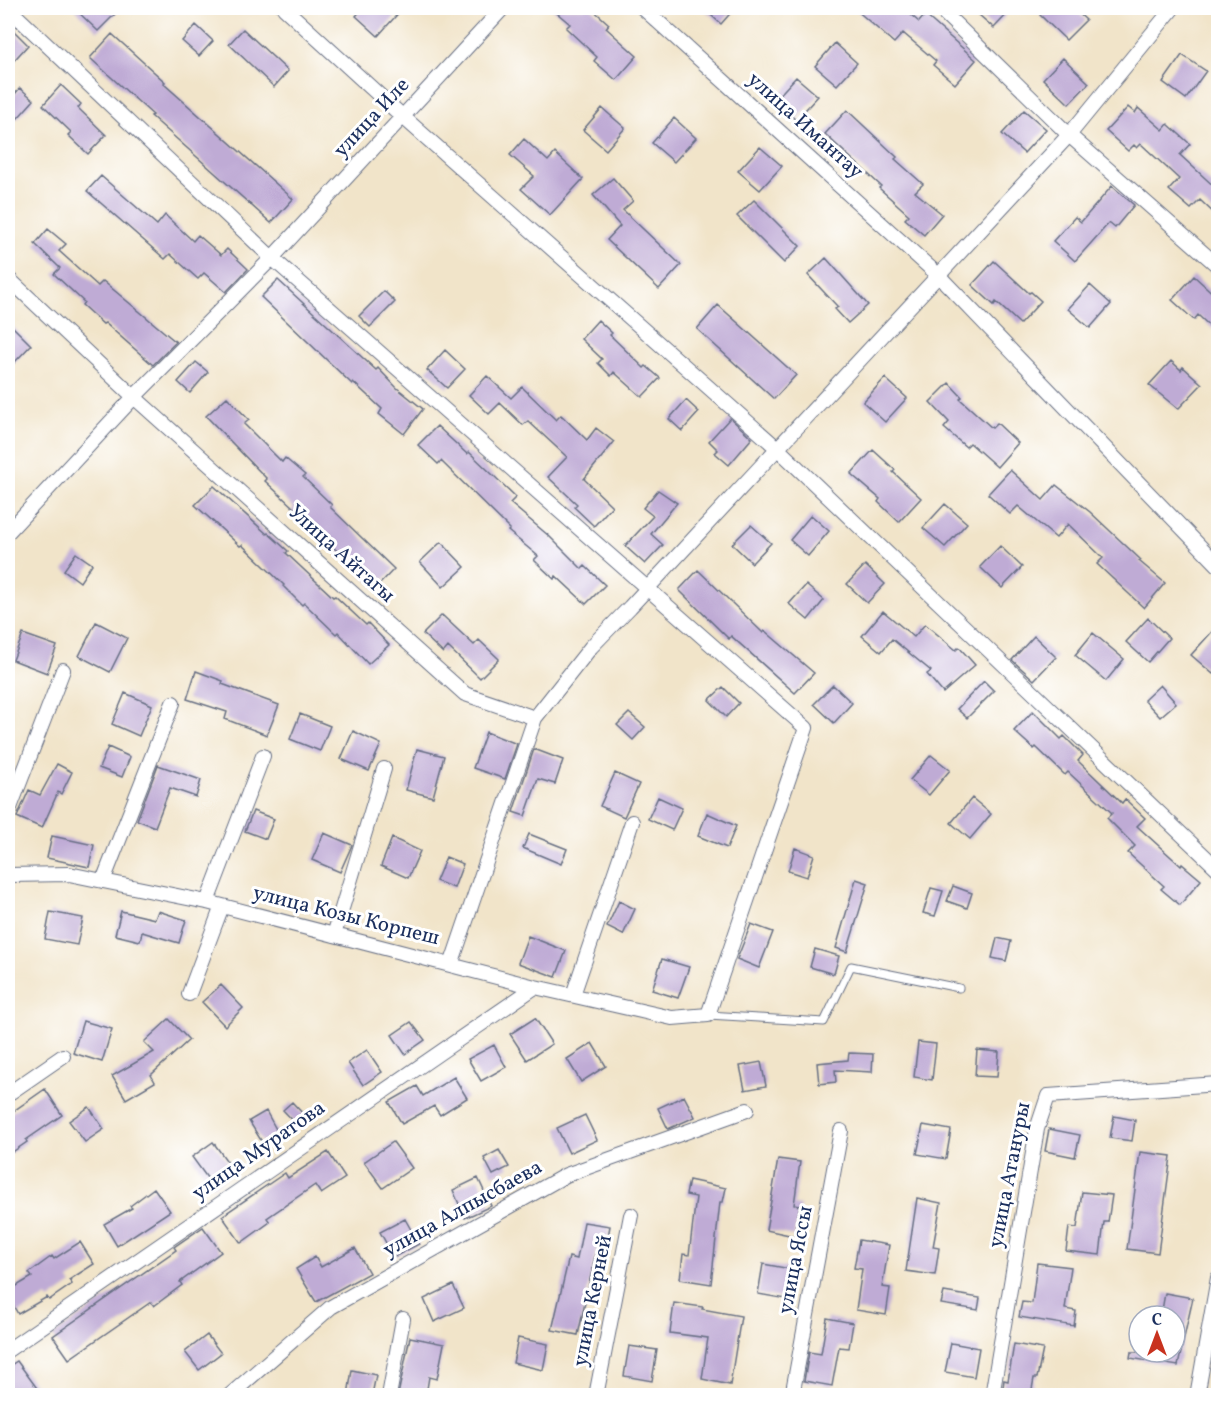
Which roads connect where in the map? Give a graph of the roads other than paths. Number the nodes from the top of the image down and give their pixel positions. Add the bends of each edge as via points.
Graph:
1 (8, 8) edge
2 (284, 8) edge
3 (503, 8) edge
4 (643, 8) edge
5 (939, 8) edge
6 (1173, 8) edge
7 (402, 116) junction
8 (1069, 135) junction
9 (272, 258) junction
10 (1218, 266) edge
11 (938, 275) junction
12 (8, 278) edge
13 (134, 397) junction
14 (777, 448) junction
15 (8, 532) edge
16 (1218, 565) edge
17 (646, 589) junction
18 (63, 670) dead end
19 (173, 703) dead end
20 (535, 718) junction
21 (263, 756) dead end
22 (384, 769) dead end
23 (8, 813) edge
24 (632, 822) dead end
25 (1218, 869) edge
26 (8, 874) edge
27 (103, 881) junction
28 (207, 902) junction
29 (222, 906) junction
30 (334, 935) junction
31 (451, 965) junction
32 (535, 987) junction
33 (959, 988) dead end
34 (189, 994) dead end
35 (573, 995) junction
36 (708, 1015) junction
37 (63, 1056) dead end
38 (1218, 1084) edge
39 (8, 1094) edge
40 (747, 1110) dead end
41 (841, 1131) dead end
42 (631, 1215) dead end
43 (1218, 1278) edge
44 (403, 1318) dead end
45 (8, 1350) edge
46 (229, 1395) edge
47 (389, 1395) edge
48 (596, 1395) edge
49 (792, 1395) edge
50 (992, 1395) edge
51 (1197, 1395) edge

1 - 9 street
2 - 7 street
3 - 7 street, улица Иле
4 - 11 street, улица Имантау
5 - 8 street
6 - 8 street
7 - 9 street, улица Иле
7 - 14 street
8 - 10 street
8 - 11 street
9 - 13 street
9 - 17 street
11 - 14 street
11 - 16 street, улица Имантау
12 - 13 street, Улица Айтагы
13 - 15 street
13 - 20 street, Улица Айтагы via 465,694
14 - 17 street
14 - 25 street
17 - 20 street via 591,647
17 - 36 street via 806,728
18 - 23 street
19 - 27 street
20 - 31 street
21 - 28 street
22 - 30 street
24 - 35 street
26 - 27 street, улица Козы Корпеш via 69,874
27 - 28 street, улица Козы Корпеш
28 - 29 street, улица Козы Корпеш
29 - 30 street, улица Козы Корпеш
29 - 34 street
30 - 31 street, улица Козы Корпеш
31 - 32 street, улица Козы Корпеш
32 - 35 street, улица Козы Корпеш
32 - 45 street, улица Муратова
33 - 36 lane via 851,966 824,1022
35 - 36 street, улица Козы Корпеш via 672,1018
37 - 39 street
38 - 50 street, улица Атануры via 1048,1096 1037,1129
40 - 46 street, улица Алпысбаева via 566,1175 331,1307
41 - 49 street, улица Яссы
42 - 48 street, улица Керней
43 - 51 street
44 - 47 street

